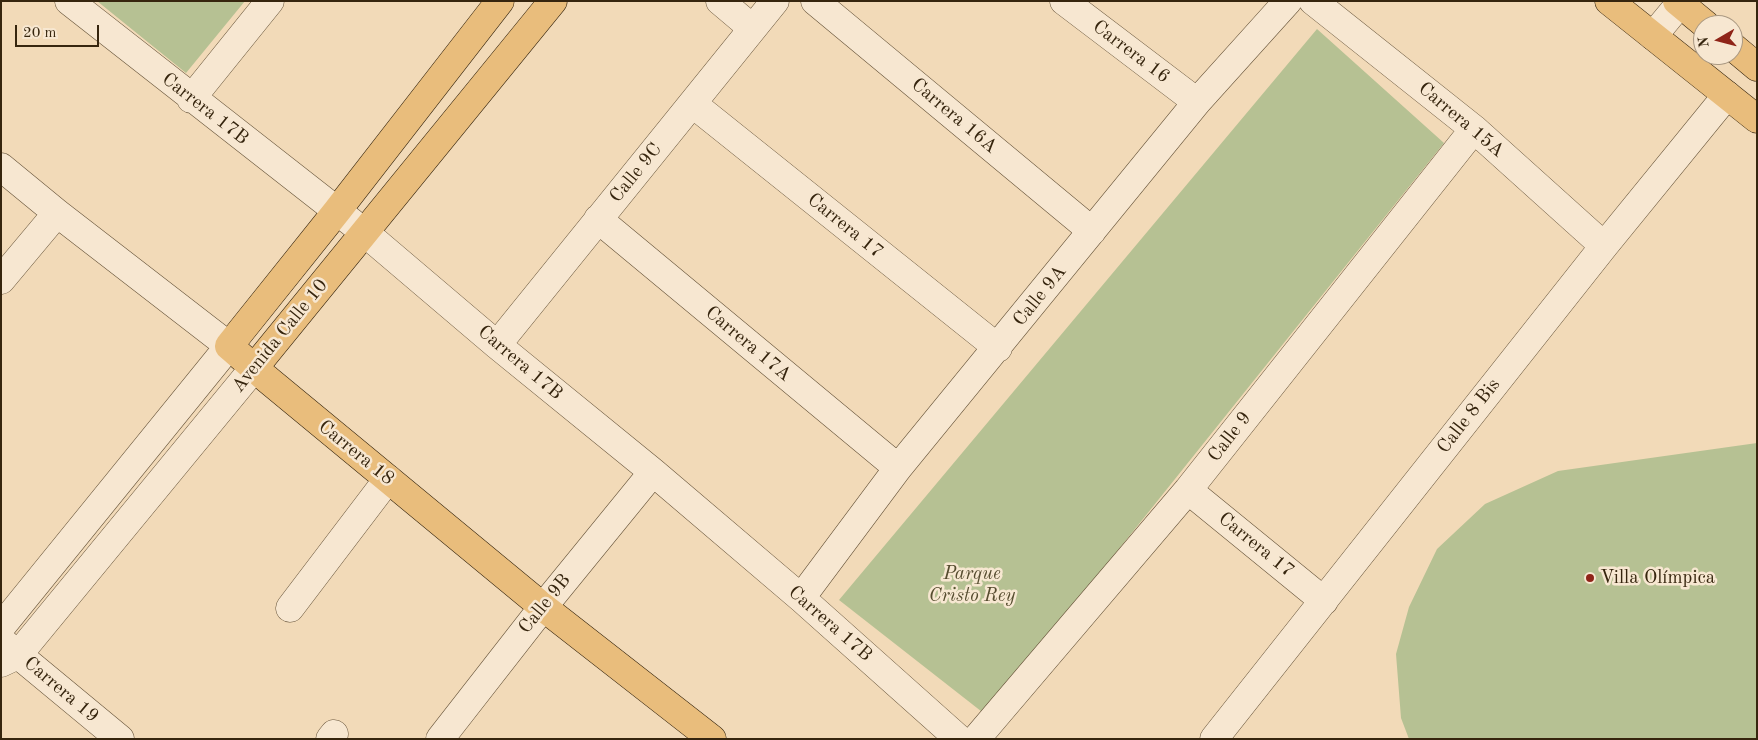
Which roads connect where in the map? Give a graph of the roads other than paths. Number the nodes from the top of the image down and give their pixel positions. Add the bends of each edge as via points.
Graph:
1 (69, 1) edge
2 (270, 1) edge
3 (500, 1) edge
4 (553, 1) edge
5 (720, 1) edge
6 (775, 1) edge
7 (815, 1) edge
8 (1064, 1) edge
9 (1288, 1) edge
10 (1313, 1) edge
11 (1609, 1) edge
12 (1680, 2) edge
13 (1695, 15) edge
14 (752, 28) junction
15 (1653, 36) junction
16 (1743, 56) edge
17 (1757, 67) edge
18 (1726, 95) junction
19 (191, 99) junction
20 (1197, 102) junction
21 (693, 104) junction
22 (1757, 119) edge
23 (1474, 128) junction
24 (1, 167) edge
25 (337, 211) junction
26 (57, 214) junction
27 (598, 219) junction
28 (1092, 231) junction
29 (364, 232) junction
30 (1604, 246) junction
31 (1, 280) edge
32 (497, 345) junction
33 (229, 346) junction
34 (998, 348) junction
35 (254, 368) junction
36 (898, 468) junction
37 (653, 472) junction
38 (388, 479) junction
39 (1188, 490) junction
40 (801, 598) junction
41 (1324, 601) junction
42 (543, 607) junction
43 (290, 608) dead end
44 (1, 627) edge
45 (7, 653) edge
46 (705, 737) edge
47 (120, 739) edge
48 (440, 739) edge
49 (959, 739) edge
50 (976, 739) edge
51 (1214, 739) edge

1 - 19 street, Carrera 17B
2 - 19 street
3 - 25 main road, Avenida Calle 10
4 - 29 main road, Avenida Calle 10
5 - 14 street
6 - 14 street, Calle 9C
7 - 28 street, Carrera 16A
8 - 20 street, Carrera 16
9 - 20 street, Calle 9A
10 - 23 street, Carrera 15A
11 - 15 main road
12 - 13 main road
12 - 15 street
14 - 21 street, Calle 9C
15 - 18 main road
16 - 17 main road
18 - 22 main road
18 - 30 street, Calle 8 Bis
19 - 25 street, Carrera 17B
20 - 28 street, Calle 9A
21 - 27 street, Calle 9C
21 - 34 street, Carrera 17
23 - 30 street, Carrera 15A
23 - 39 street, Calle 9
24 - 26 street, Carrera 18
25 - 29 street, Carrera 17B
25 - 33 main road, Avenida Calle 10
26 - 31 street
26 - 33 street, Carrera 18
27 - 32 street, Calle 9C
27 - 36 street, Carrera 17A
28 - 34 street, Calle 9A
29 - 32 street, Carrera 17B
29 - 35 main road, Avenida Calle 10
30 - 41 street, Calle 8 Bis
32 - 37 street, Carrera 17B
33 - 35 main road, Carrera 18
33 - 44 street, Avenida Calle 10
34 - 36 street, Calle 9A
35 - 38 main road, Carrera 18
35 - 45 street, Avenida Calle 10
36 - 40 street, Calle 9A
37 - 40 street, Carrera 17B
37 - 42 street, Calle 9B
38 - 42 main road, Carrera 18
38 - 43 street
39 - 41 street, Carrera 17
39 - 50 street, Calle 9
40 - 49 street, Carrera 17B
41 - 51 street, Calle 8 Bis
42 - 46 main road, Carrera 18
42 - 48 street, Calle 9B
45 - 47 street, Carrera 19

